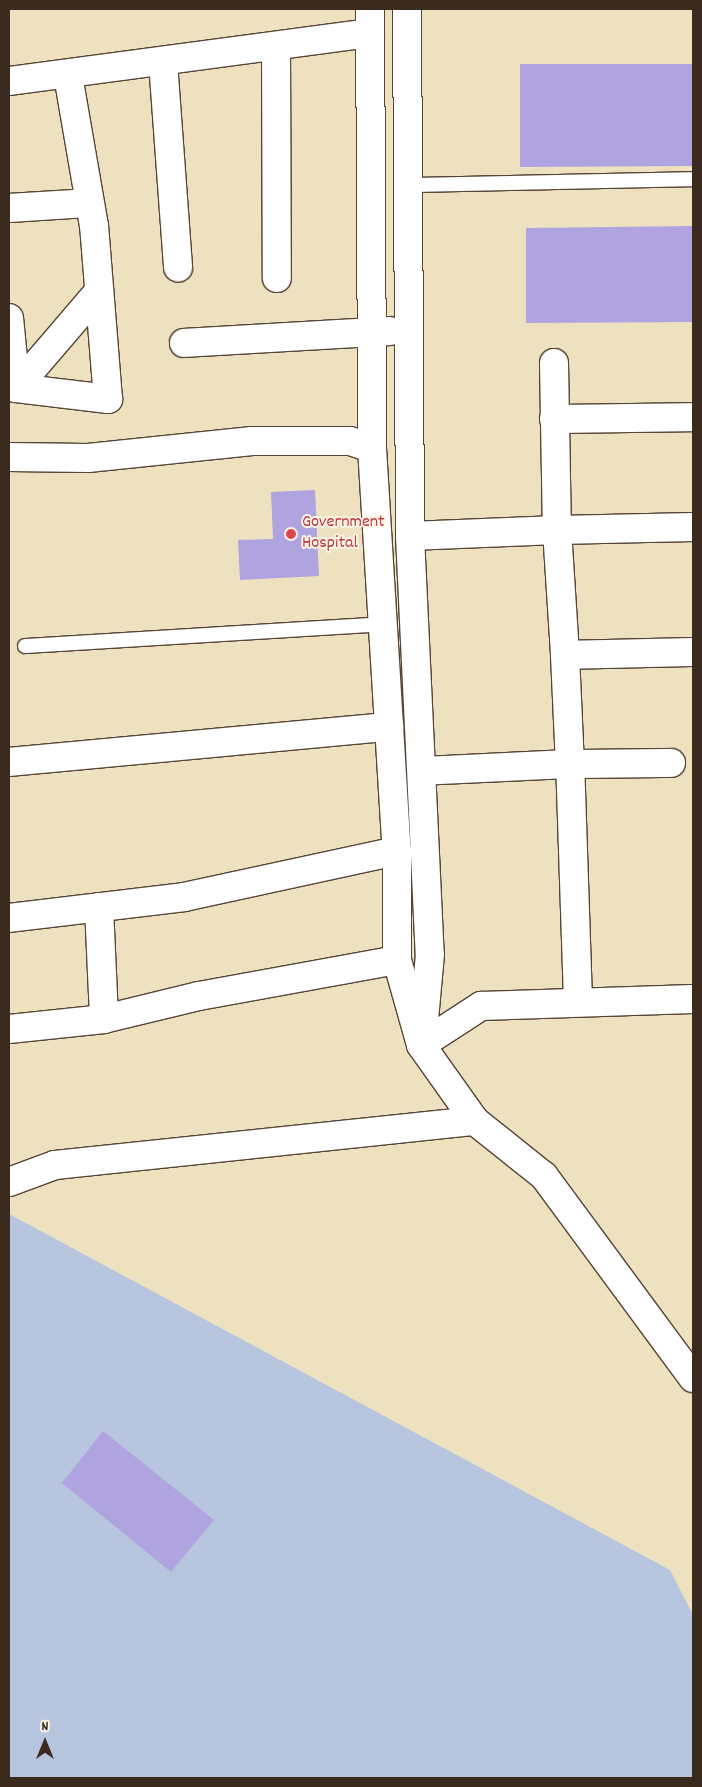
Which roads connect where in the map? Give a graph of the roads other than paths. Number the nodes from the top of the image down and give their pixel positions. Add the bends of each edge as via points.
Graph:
1 (407, 9) edge
2 (370, 21) edge
3 (276, 46) junction
4 (163, 62) junction
5 (68, 76) junction
6 (9, 81) edge
7 (693, 179) edge
8 (409, 186) junction
9 (89, 203) junction
10 (9, 208) edge
11 (178, 267) dead end
12 (277, 278) dead end
13 (99, 291) junction
14 (9, 318) edge
15 (410, 330) junction
16 (372, 331) junction
17 (184, 343) dead end
18 (554, 363) dead end
19 (16, 388) junction
20 (693, 417) edge
21 (554, 419) junction
22 (372, 448) junction
23 (9, 458) edge
24 (693, 527) edge
25 (557, 530) junction
26 (410, 536) junction
27 (383, 624) junction
28 (25, 646) dead end
29 (693, 652) edge
30 (565, 655) junction
31 (389, 727) junction
32 (9, 762) edge
33 (671, 763) dead end
34 (570, 764) junction
35 (422, 771) junction
36 (397, 852) junction
37 (99, 907) junction
38 (9, 918) edge
39 (397, 960) junction
40 (693, 999) edge
41 (578, 1001) junction
42 (104, 1019) junction
43 (9, 1029) edge
44 (421, 1045) junction
45 (475, 1121) junction
46 (9, 1182) edge
47 (693, 1378) edge

1 - 8 street
2 - 3 street
2 - 16 street
3 - 4 street
3 - 12 street
4 - 5 street
4 - 11 street
5 - 6 street
5 - 9 street
7 - 8 lane
8 - 15 street
9 - 10 street
9 - 13 street
13 - 19 street
13 - 19 street via 108,399
14 - 19 street
15 - 16 street
15 - 26 street
16 - 17 street
16 - 22 street
18 - 21 street
20 - 21 street
21 - 25 street
22 - 23 street via 350,442 252,442 88,458
22 - 27 street
24 - 25 street
25 - 26 street
25 - 30 street
26 - 35 street
27 - 28 lane
27 - 31 street
29 - 30 street
30 - 34 street
31 - 32 street
31 - 36 street
33 - 34 street
34 - 35 street
34 - 41 street
35 - 44 street via 430,954
36 - 37 street via 184,897
36 - 39 street
37 - 38 street
37 - 42 street
39 - 42 street via 199,996
39 - 44 street
40 - 41 street
41 - 44 street via 481,1006
42 - 43 street
44 - 45 street
45 - 46 street via 55,1165
45 - 47 street via 544,1176

